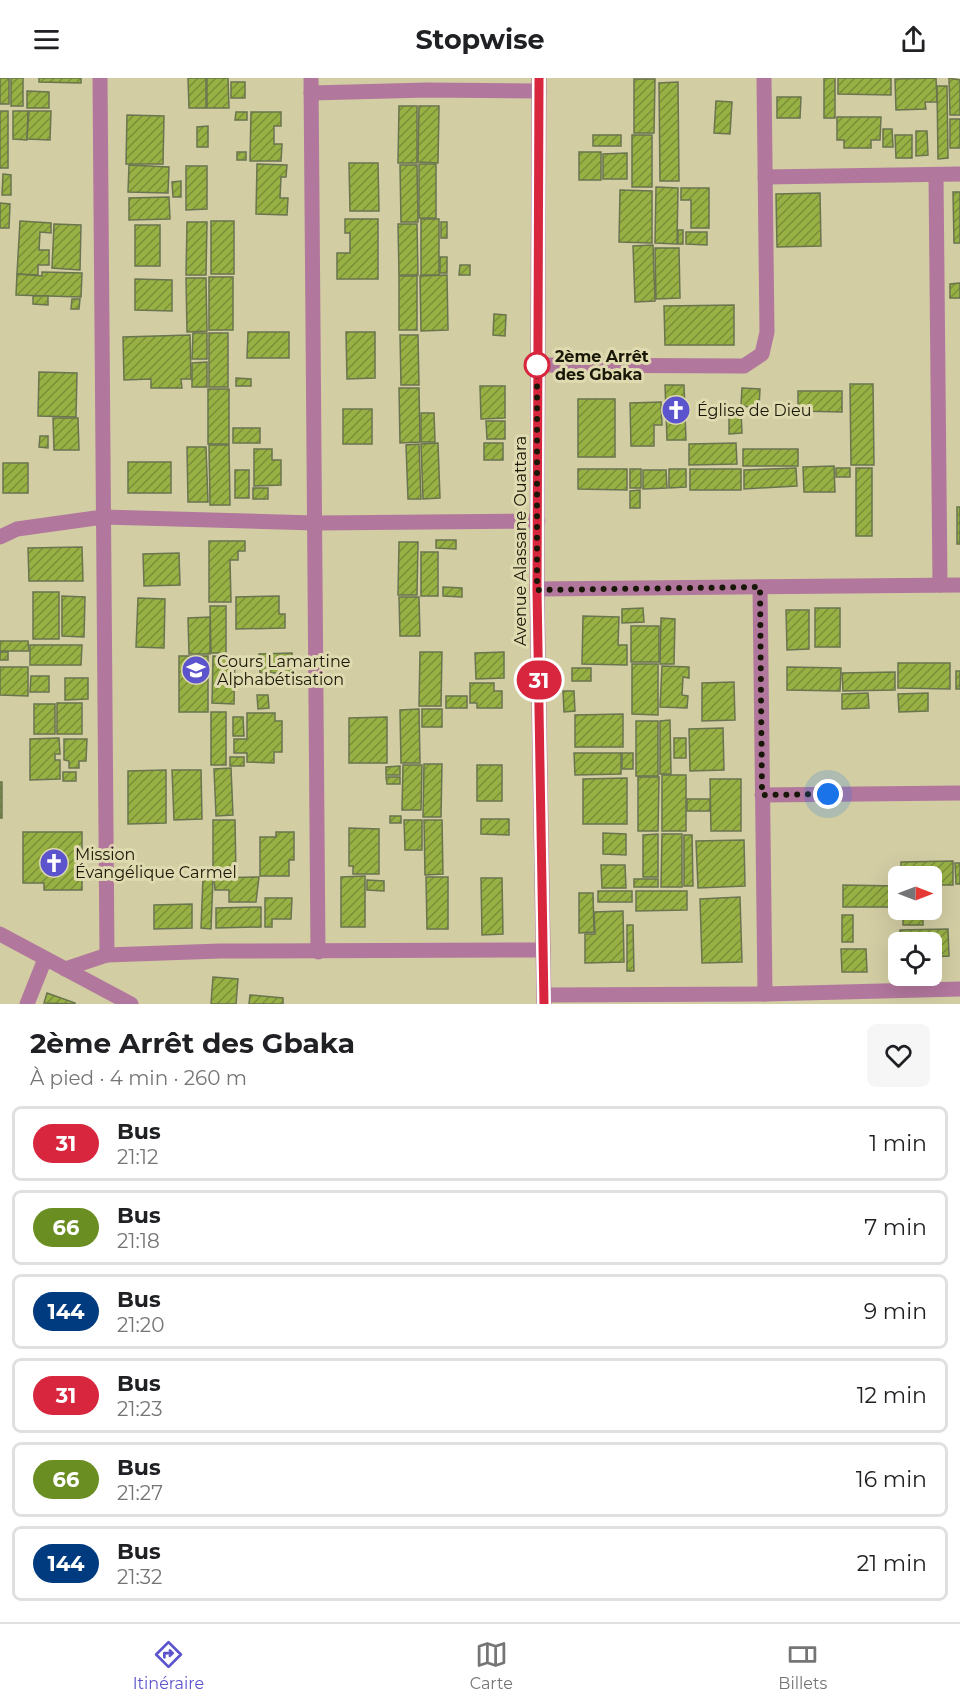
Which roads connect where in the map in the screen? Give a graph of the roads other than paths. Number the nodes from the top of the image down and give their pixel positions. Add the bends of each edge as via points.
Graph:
1 (100, 78) edge
2 (764, 78) edge
3 (539, 85) edge
4 (311, 86) edge
5 (960, 174) edge
6 (936, 175) junction
7 (765, 177) junction
8 (537, 365) junction
9 (103, 517) junction
10 (538, 521) junction
11 (315, 524) junction
12 (0, 537) edge
13 (940, 585) junction
14 (960, 585) edge
15 (760, 587) junction
16 (537, 590) junction
17 (960, 793) edge
18 (762, 795) junction
19 (0, 934) edge
20 (543, 950) junction
21 (318, 951) junction
22 (107, 955) junction
23 (45, 959) junction
24 (65, 969) junction
25 (960, 988) edge
26 (765, 994) junction
27 (544, 1000) edge
28 (27, 1004) edge
29 (130, 1004) edge

1 - 9 street
2 - 7 street
3 - 4 street via 428,90
3 - 8 street, Avenue Alassane Ouattara
4 - 11 street
5 - 6 street
6 - 7 street
6 - 13 street
7 - 8 street via 767,332 762,354 744,366
8 - 10 street, Avenue Alassane Ouattara
9 - 11 street
9 - 12 street via 16,529
9 - 22 street
10 - 11 street
10 - 16 street, Avenue Alassane Ouattara
11 - 21 street
13 - 14 street
13 - 15 street
15 - 16 street
15 - 18 street
16 - 20 street, Avenue Alassane Ouattara
17 - 18 street
18 - 26 street
19 - 23 street
20 - 21 street
20 - 27 street, Avenue Alassane Ouattara
21 - 22 street
22 - 24 street
23 - 24 street
23 - 28 street
24 - 29 street
25 - 26 street
26 - 27 street

